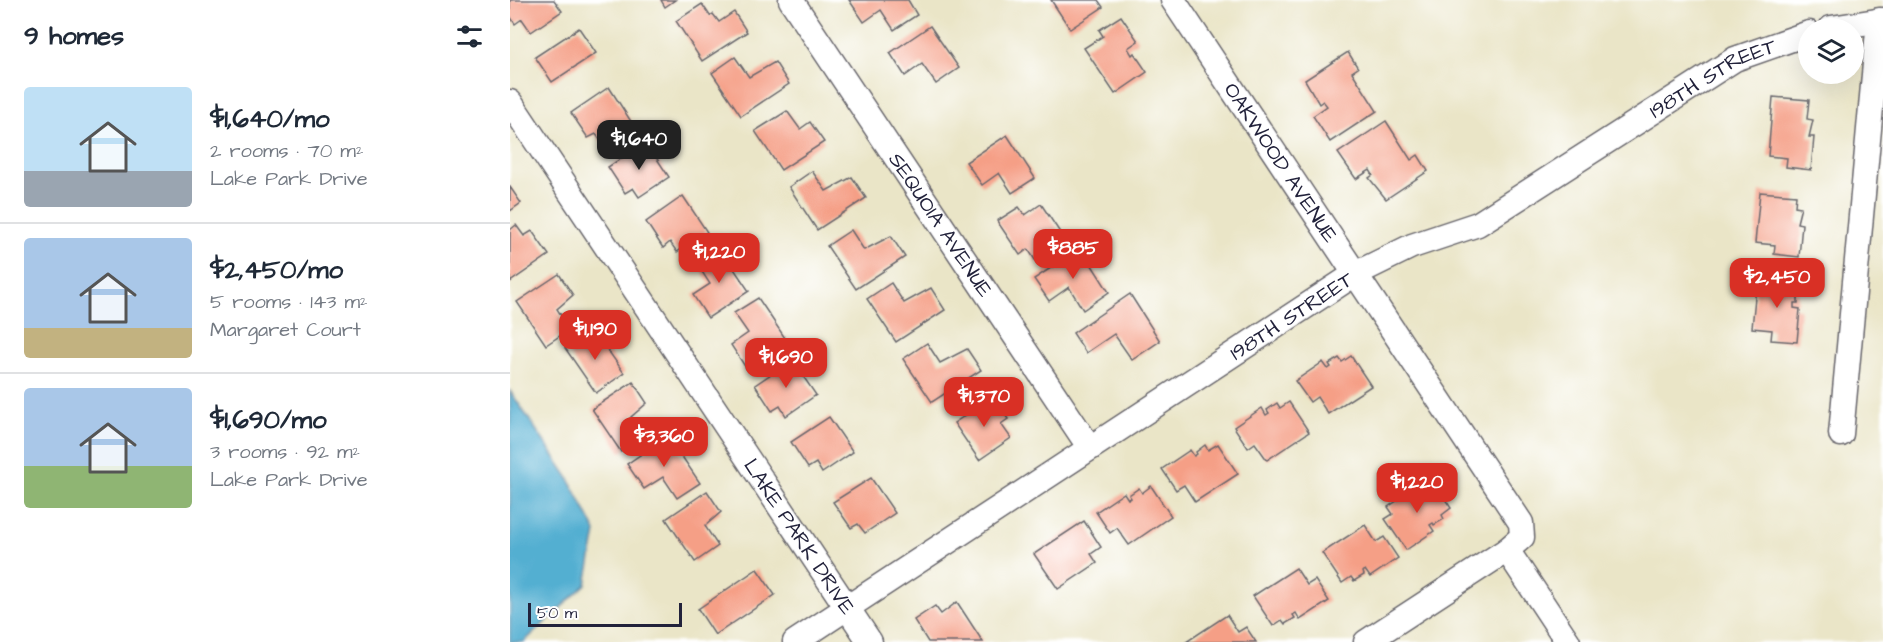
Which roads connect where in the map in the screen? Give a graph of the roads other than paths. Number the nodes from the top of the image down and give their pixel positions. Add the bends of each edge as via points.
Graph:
1 (791, 0) edge
2 (1173, 0) edge
3 (1881, 20) edge
4 (1864, 23) edge
5 (1798, 37) edge
6 (510, 102) edge
7 (1355, 274) junction
8 (1841, 434) dead end
9 (1090, 448) junction
10 (1515, 544) junction
11 (849, 608) junction
12 (795, 642) edge
13 (870, 642) edge
14 (1366, 642) edge
15 (1568, 642) edge

1 - 9 street, SEQUOIA AVENUE
2 - 7 street, OAKWOOD AVENUE
3 - 4 street
3 - 8 street
5 - 7 street, 198TH STREET via 1735,59 1478,224 1412,246
6 - 11 street, LAKE PARK DRIVE
7 - 9 street, 198TH STREET
7 - 10 street, OAKWOOD AVENUE via 1521,523
9 - 11 street, 198TH STREET
10 - 14 street
10 - 15 street, OAKWOOD AVENUE
11 - 12 street, 198TH STREET
11 - 13 street, LAKE PARK DRIVE

